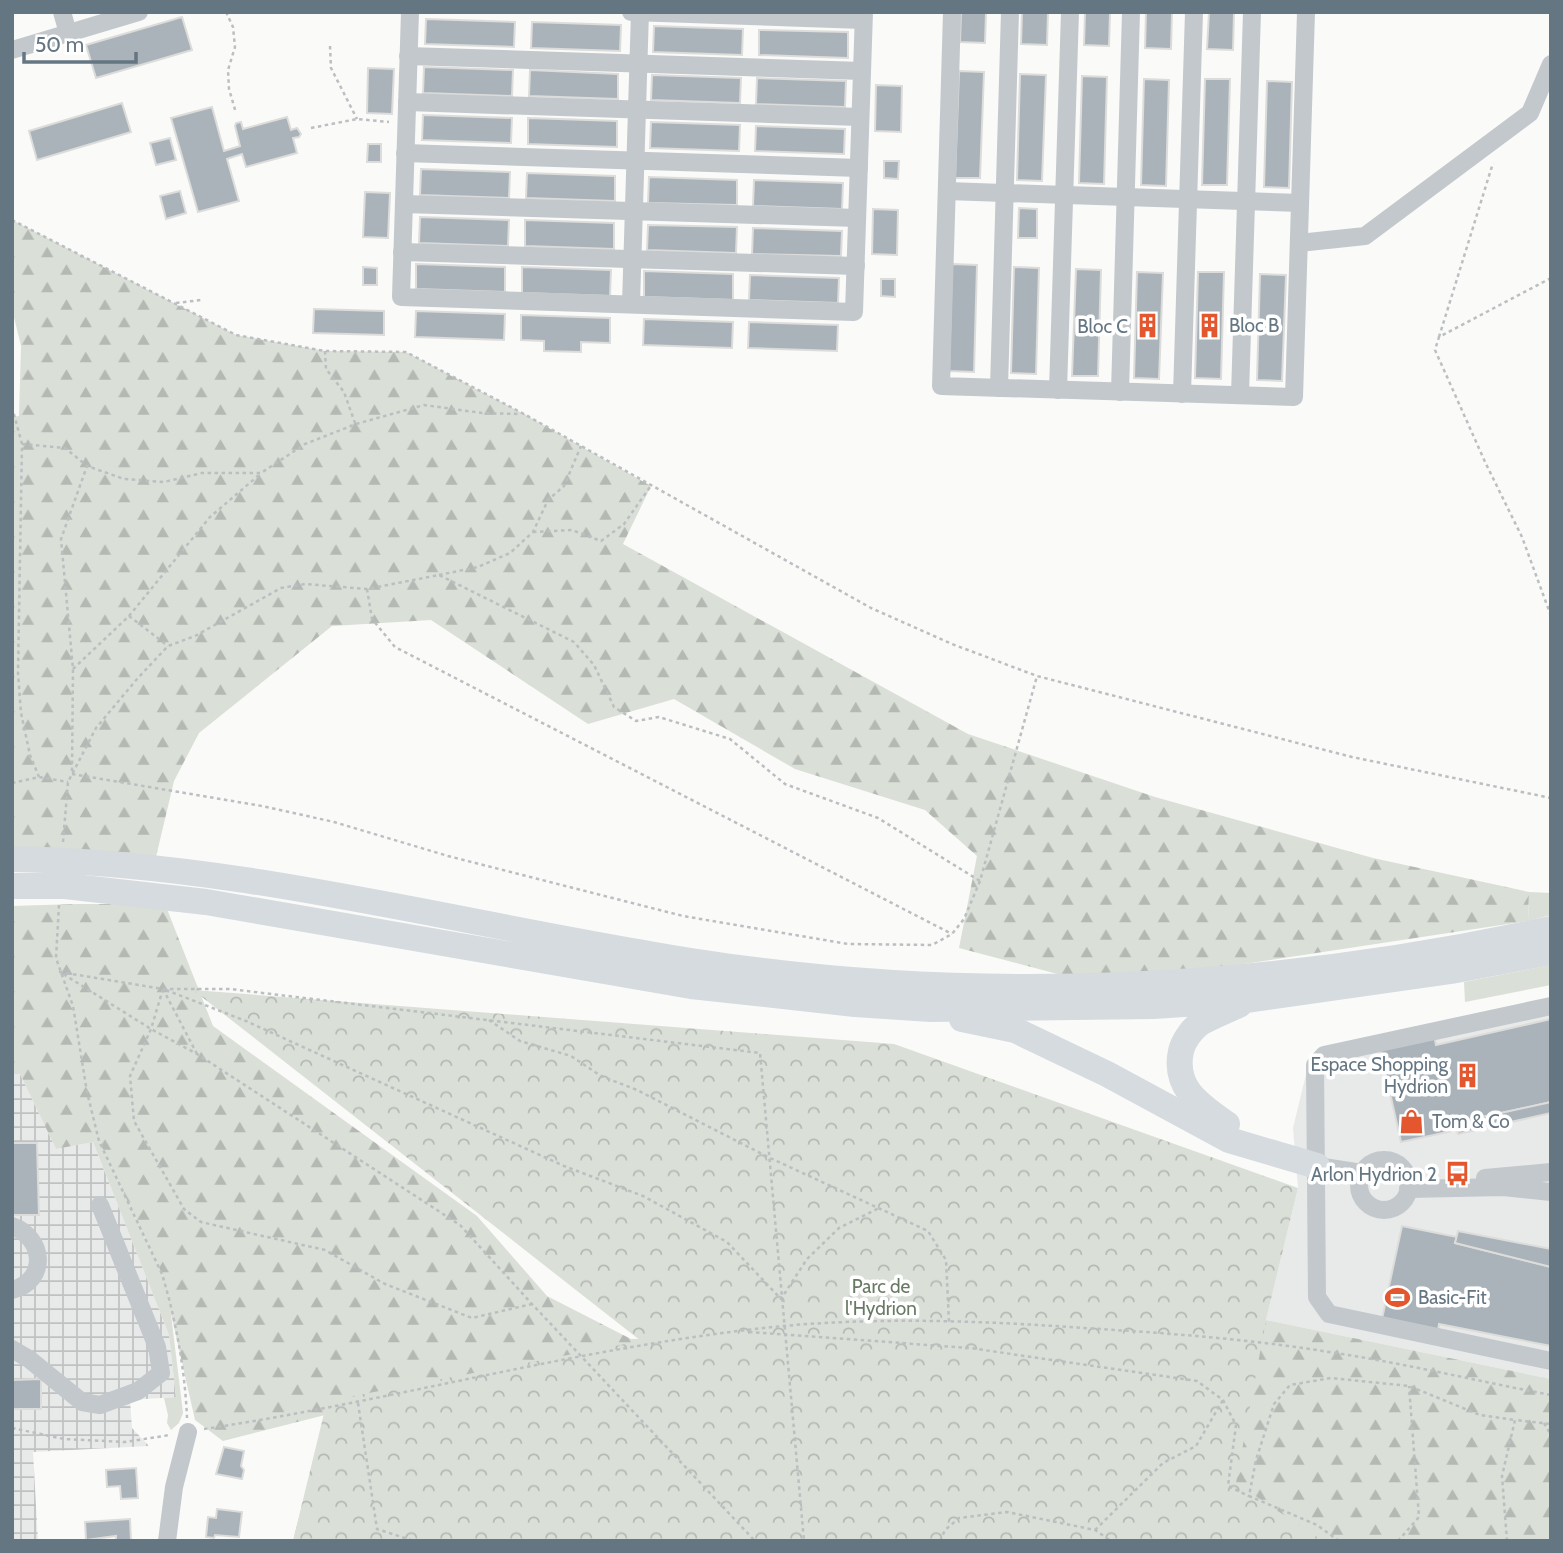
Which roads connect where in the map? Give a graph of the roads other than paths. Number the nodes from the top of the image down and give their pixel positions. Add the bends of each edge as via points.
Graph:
1 (62, 12) edge
2 (139, 12) edge
3 (410, 12) edge
4 (631, 12) edge
5 (640, 12) edge
6 (952, 12) edge
7 (1010, 12) edge
8 (1070, 12) edge
9 (1131, 12) edge
10 (1194, 12) edge
11 (1252, 12) edge
12 (1306, 12) edge
13 (863, 16) edge
14 (68, 33) junction
15 (12, 50) edge
16 (408, 56) junction
17 (639, 63) junction
18 (1551, 64) edge
19 (862, 71) junction
20 (407, 102) junction
21 (637, 109) junction
22 (860, 117) junction
23 (405, 153) junction
24 (636, 160) junction
25 (859, 167) junction
26 (947, 191) junction
27 (1005, 193) junction
28 (1064, 195) junction
29 (1125, 197) junction
30 (1188, 199) junction
31 (1246, 201) junction
32 (1300, 203) junction
33 (404, 204) junction
34 (634, 211) junction
35 (857, 218) junction
36 (1299, 243) junction
37 (402, 252) junction
38 (633, 259) junction
39 (856, 266) junction
40 (631, 304) junction
41 (999, 387) junction
42 (1058, 390) junction
43 (1119, 391) junction
44 (1182, 394) junction
45 (1240, 396) junction
46 (12, 859) edge
47 (12, 867) edge
48 (149, 869) junction
49 (12, 886) edge
50 (1551, 929) edge
51 (1551, 952) edge
52 (1247, 1000) junction
53 (1551, 1006) edge
54 (931, 1009) junction
55 (1317, 1166) junction
56 (1551, 1172) edge
57 (1362, 1173) junction
58 (1408, 1186) junction
59 (1551, 1192) edge
60 (100, 1205) dead end
61 (12, 1226) edge
62 (12, 1290) edge
63 (12, 1349) edge
64 (1551, 1361) edge
65 (188, 1432) road end
66 (167, 1541) edge

1 - 14 street
2 - 14 street
3 - 16 street
4 - 5 street
5 - 13 street
5 - 17 street
6 - 26 street
7 - 27 street
8 - 28 street
9 - 29 street
10 - 30 street
11 - 31 street
12 - 32 street
13 - 19 street
14 - 15 street
16 - 17 street
16 - 20 street
17 - 19 street
17 - 21 street
18 - 36 street via 1530,113 1365,236
19 - 22 street
20 - 21 street
20 - 23 street
21 - 22 street
21 - 24 street
22 - 25 street
23 - 24 street
23 - 33 street
24 - 25 street
24 - 34 street
25 - 35 street
26 - 27 street
26 - 41 street via 941,386
27 - 28 street
27 - 41 street
28 - 29 street
28 - 42 street
29 - 30 street
29 - 43 street
30 - 31 street
30 - 44 street
31 - 32 street
31 - 45 street
32 - 36 street
33 - 34 street
33 - 37 street
34 - 35 street
34 - 38 street
35 - 39 street
36 - 45 street via 1294,397
37 - 38 street
37 - 40 street via 401,297
38 - 39 street
38 - 40 street
39 - 40 street via 854,312
41 - 42 street
42 - 43 street
43 - 44 street
44 - 45 street
46 - 48 highway
47 - 48 highway
48 - 50 highway via 261,882 700,963 922,984 1031,988 1241,977 1353,964
49 - 54 highway via 65,886 206,902 691,986
51 - 52 highway
52 - 54 highway
52 - 55 highway via 1197,1026 1183,1044 1178,1066 1186,1089 1227,1124 1286,1146
53 - 55 street via 1324,1055 1315,1065
54 - 55 highway via 1015,1030 1229,1140
55 - 57 street
55 - 64 street via 1317,1297 1329,1314
56 - 58 street
57 - 58 street via 1372,1163 1385,1160 1404,1170
57 - 58 street via 1361,1195 1379,1209 1399,1204
58 - 59 street
60 - 63 street via 157,1347 161,1373 138,1391 100,1405 82,1402
61 - 62 street via 29,1236 38,1255 33,1276
65 - 66 street

